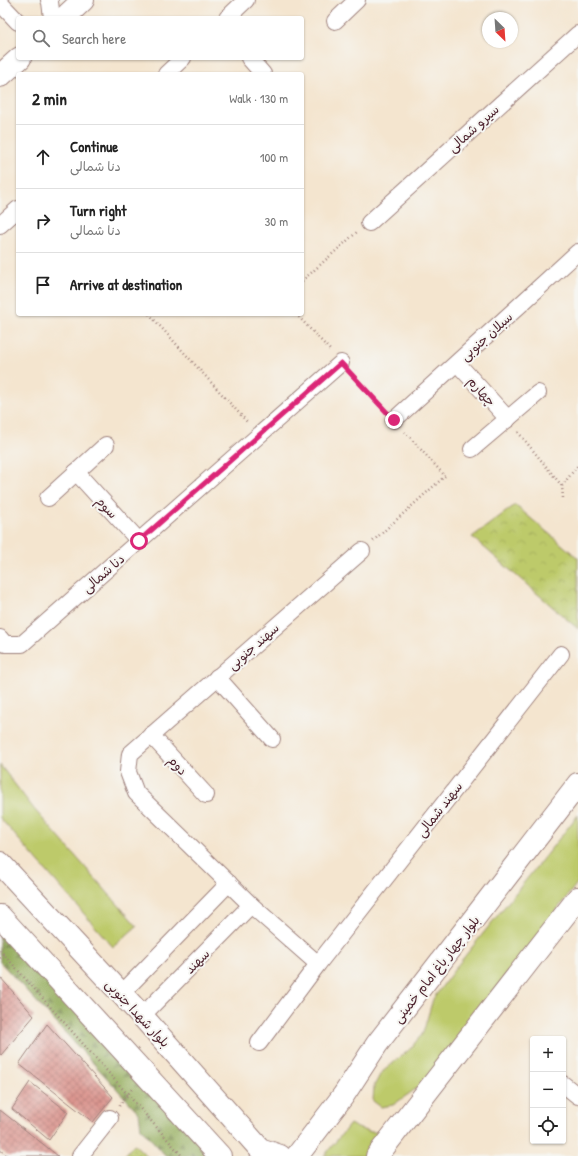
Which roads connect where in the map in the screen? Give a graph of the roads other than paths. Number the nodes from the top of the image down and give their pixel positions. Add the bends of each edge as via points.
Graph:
1 (49, 0) edge
2 (84, 0) edge
3 (246, 0) edge
4 (357, 0) edge
5 (0, 3) edge
6 (52, 16) edge
7 (66, 16) edge
8 (229, 16) edge
9 (16, 20) edge
10 (335, 21) dead end
11 (578, 34) edge
12 (18, 60) edge
13 (181, 60) edge
14 (251, 60) edge
15 (168, 72) edge
16 (261, 72) edge
17 (0, 76) edge
18 (16, 211) edge
19 (368, 222) road end
20 (0, 225) edge
21 (578, 252) edge
22 (341, 363) road end
23 (457, 363) junction
24 (538, 394) dead end
25 (508, 419) junction
26 (394, 420) road end
27 (106, 445) dead end
28 (472, 449) dead end
29 (76, 472) junction
30 (48, 498) dead end
31 (139, 541) junction
32 (362, 551) road end
33 (0, 638) edge
34 (561, 654) dead end
35 (217, 677) junction
36 (151, 735) junction
37 (272, 740) dead end
38 (578, 784) edge
39 (206, 795) dead end
40 (0, 863) edge
41 (229, 883) junction
42 (578, 898) edge
43 (251, 905) junction
44 (0, 916) edge
45 (318, 964) junction
46 (121, 994) junction
47 (142, 1016) junction
48 (259, 1043) dead end
49 (566, 1086) edge
50 (578, 1096) edge
51 (110, 1118) dead end
52 (267, 1154) edge
53 (80, 1156) edge
54 (220, 1156) edge
55 (297, 1156) edge
56 (377, 1156) edge

1 - 6 street
2 - 7 main road
3 - 8 street
4 - 10 street
5 - 9 street
11 - 19 street, سیرو شمالی
12 - 17 main road
13 - 15 street
14 - 16 street
18 - 20 street
21 - 23 street, سبلان جنوبی
22 - 31 street, دنا شمالی
23 - 25 street, چهارم
23 - 26 street, سبلان جنوبی
24 - 25 street
25 - 28 street
27 - 29 street
29 - 30 street
29 - 31 street, سوم
31 - 33 street, دنا شمالی via 22,644 5,644
32 - 35 street, سهند جنوبی
34 - 45 street, سهند شمالی
35 - 36 street, سهند جنوبی
35 - 37 street
36 - 39 street, دوم
36 - 41 street, سهند جنوبی via 130,754 128,772 136,793
38 - 55 main road, بلوار چهار باغ امام خمینی via 377,1044 343,1096
40 - 46 main road, بلوار شهدا جنوبی
41 - 43 street
41 - 46 street
42 - 56 main road
43 - 45 street
43 - 47 street, سهند
44 - 54 main road
45 - 48 street, سهند شمالی
46 - 47 main road, بلوار شهدا جنوبی
47 - 52 main road, بلوار شهدا جنوبی
49 - 50 street
51 - 53 street

